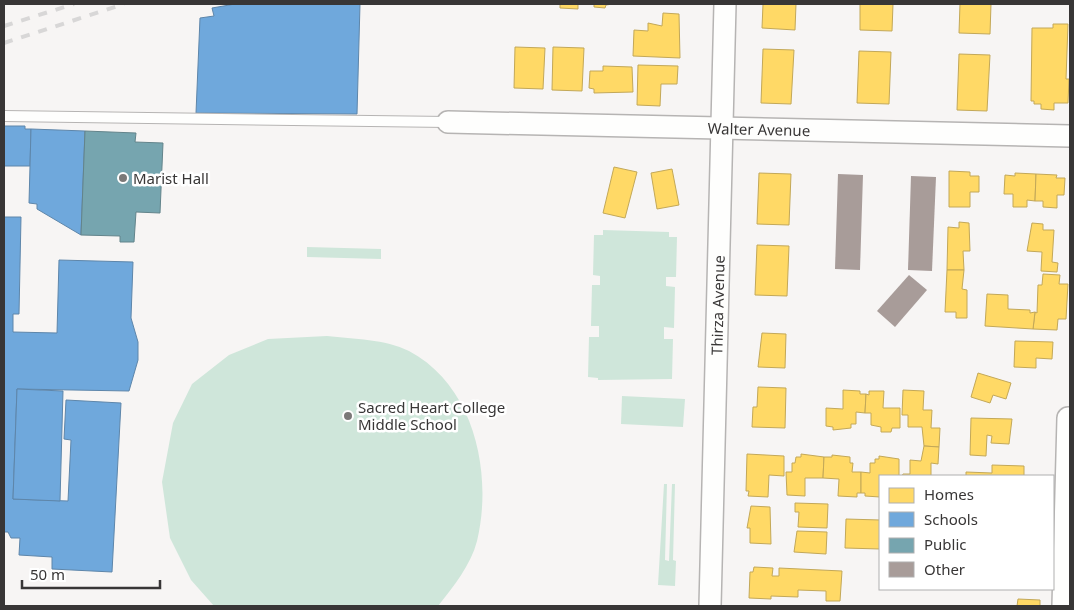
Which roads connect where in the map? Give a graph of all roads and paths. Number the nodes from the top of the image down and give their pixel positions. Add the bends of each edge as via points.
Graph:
1 (725, 4) edge
2 (4, 116) edge
3 (448, 122) joint
4 (722, 128) junction
5 (1070, 136) edge
6 (1068, 418) dead end
7 (710, 606) edge
8 (1062, 606) edge

1 - 4 street, Thirza Avenue
2 - 3 lane
3 - 4 street, Walter Avenue
4 - 5 street, Walter Avenue
4 - 7 street, Thirza Avenue
6 - 8 street

